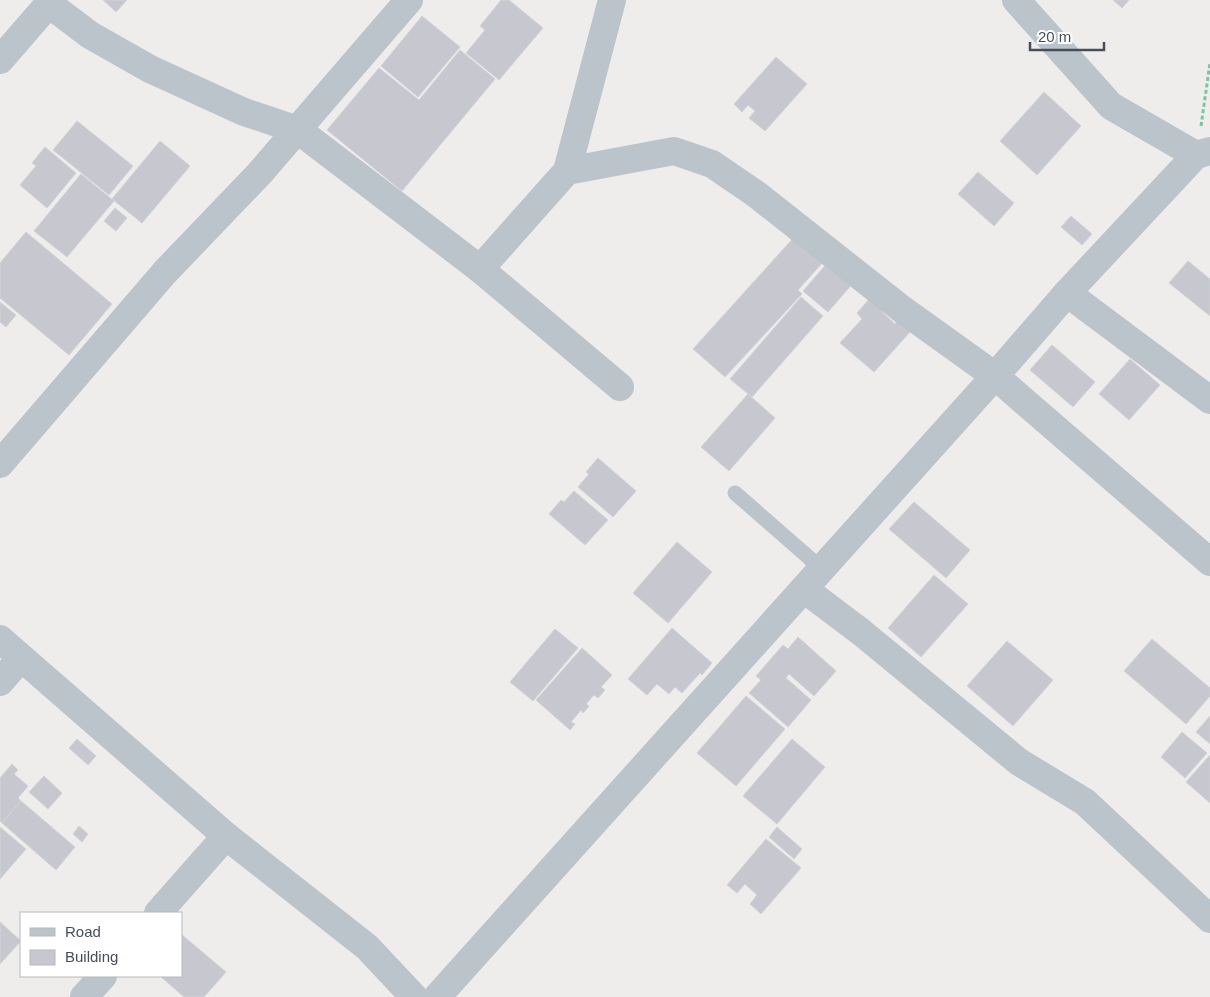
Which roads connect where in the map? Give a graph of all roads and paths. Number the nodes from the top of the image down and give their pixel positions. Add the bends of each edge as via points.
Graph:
1 (409, 0) edge
2 (612, 0) edge
3 (1016, 0) edge
4 (50, 2) edge
5 (0, 60) edge
6 (1210, 63) edge
7 (298, 130) junction
8 (1203, 153) edge
9 (567, 171) junction
10 (480, 269) junction
11 (1067, 293) junction
12 (995, 376) junction
13 (620, 387) dead end
14 (1210, 400) edge
15 (0, 464) edge
16 (736, 493) dead end
17 (1210, 562) edge
18 (813, 579) junction
19 (0, 639) edge
20 (21, 658) junction
21 (0, 682) edge
22 (226, 836) junction
23 (159, 912) edge
24 (1210, 919) edge
25 (102, 977) edge
26 (84, 997) edge
27 (414, 997) edge
28 (437, 997) edge

1 - 7 street
2 - 9 street
3 - 8 street via 1111,106
4 - 5 street
4 - 7 street via 90,35 150,69 244,112
6 - 8 path
7 - 10 street
7 - 15 street via 165,272
8 - 11 street
9 - 10 street
9 - 12 street via 674,151 712,164
10 - 13 street
11 - 12 street
11 - 14 street
12 - 17 street
12 - 18 street
16 - 18 lane
18 - 24 street via 861,632 1019,762 1085,802
18 - 28 street
19 - 20 street
20 - 21 street
20 - 22 street
22 - 23 street
22 - 27 street via 367,947
25 - 26 street

